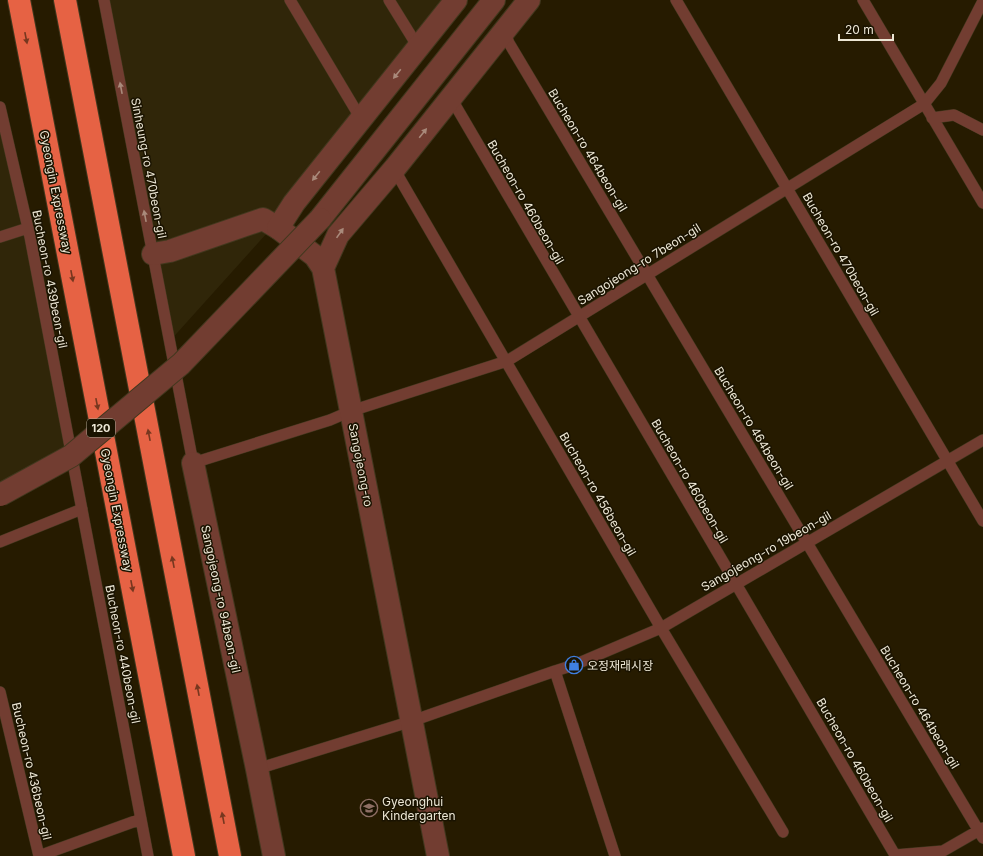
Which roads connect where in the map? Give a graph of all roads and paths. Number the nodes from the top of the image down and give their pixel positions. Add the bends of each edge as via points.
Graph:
1 (19, 0) edge
2 (65, 0) edge
3 (104, 0) edge
4 (290, 0) edge
5 (389, 0) edge
6 (456, 0) edge
7 (494, 0) edge
8 (529, 0) edge
9 (676, 0) edge
10 (863, 0) edge
11 (983, 1) edge
12 (504, 31) junction
13 (418, 47) junction
14 (451, 98) junction
15 (924, 104) junction
16 (0, 107) edge
17 (932, 118) junction
18 (361, 119) junction
19 (983, 130) edge
20 (395, 168) junction
21 (787, 188) junction
22 (983, 203) edge
23 (271, 223) junction
24 (28, 228) junction
25 (0, 237) edge
26 (153, 254) junction
27 (323, 268) junction
28 (647, 274) junction
29 (579, 317) junction
30 (169, 342) joint
31 (506, 361) junction
32 (351, 411) junction
33 (983, 440) edge
34 (72, 456) joint
35 (947, 460) junction
36 (193, 463) junction
37 (0, 495) edge
38 (82, 509) junction
39 (983, 521) edge
40 (0, 542) edge
41 (807, 543) junction
42 (736, 584) junction
43 (660, 628) junction
44 (555, 671) junction
45 (0, 692) edge
46 (412, 721) junction
47 (257, 769) junction
48 (141, 819) junction
49 (783, 832) dead end
50 (982, 832) edge
51 (39, 856) edge
52 (148, 856) edge
53 (184, 856) edge
54 (230, 856) edge
55 (274, 856) edge
56 (438, 856) edge
57 (616, 856) edge

1 -> 53 highway, Gyeongin Expressway / 120
54 -> 2 highway
26 -> 3 lane, Sinheung-ro 470beon-gil
4 - 18 lane
5 - 13 lane
6 - 13 street
7 - 37 street, bridge via 320,219 181,364 71,456
8 - 12 street
9 - 21 lane, Bucheon-ro 470beon-gil
10 - 15 lane
11 - 15 lane, Sangojeong-ro 7beon-gil via 941,83
12 - 14 street
12 - 28 lane, Bucheon-ro 464beon-gil
13 -> 18 street
20 -> 14 street
14 - 29 lane, Bucheon-ro 460beon-gil
15 - 17 lane
15 - 21 lane, Sangojeong-ro 7beon-gil
16 - 24 lane, Bucheon-ro 439beon-gil
17 - 19 lane via 954,115
17 - 22 lane
18 -> 23 street via 294,203
27 -> 20 street via 338,235
20 - 31 lane, Bucheon-ro 456beon-gil
21 - 28 lane, Sangojeong-ro 7beon-gil
21 - 35 lane, Bucheon-ro 470beon-gil
23 - 26 street
23 - 27 street, Sangojeong-ro via 315,256
24 - 25 lane
24 - 34 lane, Bucheon-ro 439beon-gil
26 - 30 lane, Sinheung-ro 470beon-gil
27 - 32 street, Sangojeong-ro
28 - 29 lane, Sangojeong-ro 7beon-gil
28 - 41 lane, Bucheon-ro 464beon-gil
29 - 31 lane, Sangojeong-ro 7beon-gil
29 - 42 lane, Bucheon-ro 460beon-gil
30 - 36 lane, Sangojeong-ro 94beon-gil
31 - 32 lane, Sangojeong-ro 7beon-gil
31 - 43 lane, Bucheon-ro 456beon-gil
32 - 36 lane, Sangojeong-ro 7beon-gil
32 - 46 street, Sangojeong-ro
33 - 35 lane, Sangojeong-ro 19beon-gil
34 - 38 lane, Bucheon-ro 440beon-gil
35 - 39 lane, Bucheon-ro 470beon-gil
35 - 41 lane, Sangojeong-ro 19beon-gil
36 - 47 street, Sangojeong-ro 94beon-gil
38 - 40 lane
38 - 48 lane, Bucheon-ro 440beon-gil
41 - 42 lane, Sangojeong-ro 19beon-gil
41 - 50 lane, Bucheon-ro 464beon-gil
42 - 43 lane, Sangojeong-ro 19beon-gil
42 - 50 lane, Bucheon-ro 460beon-gil via 895,855 943,851
43 - 44 lane, Sangojeong-ro 19beon-gil
43 - 49 lane, Bucheon-ro 456beon-gil
44 - 46 lane, Sangojeong-ro 19beon-gil
44 - 57 lane
45 - 51 lane, Bucheon-ro 436beon-gil
46 - 47 lane
46 - 56 street, Sangojeong-ro
47 - 55 street, Sangojeong-ro 94beon-gil
48 - 51 lane
48 - 52 lane, Bucheon-ro 440beon-gil

